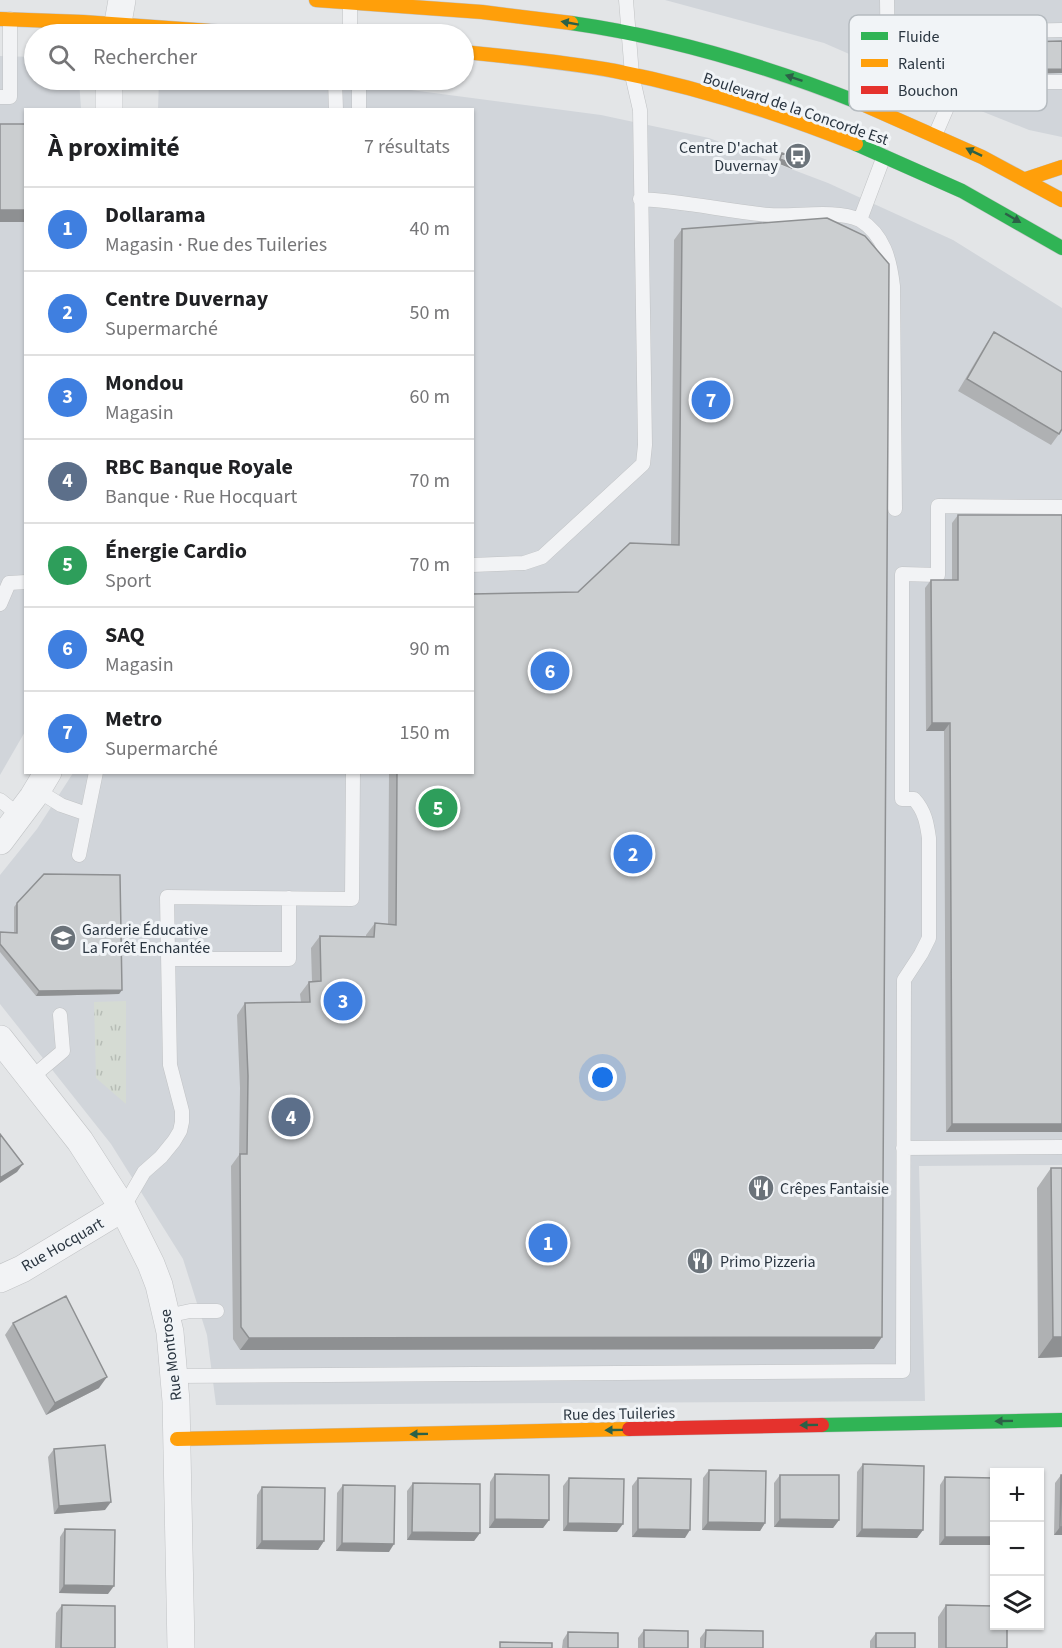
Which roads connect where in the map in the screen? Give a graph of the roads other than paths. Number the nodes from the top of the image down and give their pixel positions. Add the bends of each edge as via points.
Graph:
1 (316, 0) edge
2 (626, 0) edge
3 (887, 0) edge
4 (350, 1) edge
5 (887, 15) edge
6 (5, 19) edge
7 (119, 20) edge
8 (157, 24) edge
9 (350, 24) edge
10 (627, 33) junction
11 (474, 53) edge
12 (632, 75) junction
13 (109, 90) edge
14 (335, 90) edge
15 (359, 90) edge
16 (0, 97) edge
17 (849, 99) edge
18 (109, 108) edge
19 (336, 108) edge
20 (359, 108) edge
21 (880, 111) edge
22 (946, 111) edge
23 (936, 134) junction
24 (884, 156) junction
25 (1062, 167) edge
26 (1026, 179) junction
27 (640, 200) junction
28 (1062, 200) edge
29 (860, 220) junction
30 (1062, 249) edge
31 (1062, 507) edge
32 (895, 509) dead end
33 (474, 565) edge
34 (24, 582) edge
35 (0, 604) edge
36 (96, 774) edge
37 (353, 774) edge
38 (42, 781) edge
39 (10, 808) edge
40 (87, 814) junction
41 (0, 841) edge
42 (79, 855) dead end
43 (289, 898) junction
44 (168, 959) junction
45 (60, 1015) dead end
46 (0, 1039) edge
47 (31, 1078) junction
48 (1062, 1147) edge
49 (903, 1148) junction
50 (123, 1208) junction
51 (0, 1279) edge
52 (217, 1311) dead end
53 (167, 1316) junction
54 (174, 1377) junction
55 (1062, 1420) edge
56 (177, 1439) junction
57 (181, 1648) edge

1 - 4 street, Boulevard de la Concorde Est
2 - 10 lane
3 - 5 lane
4 - 9 lane
10 -> 4 street, Boulevard de la Concorde Est via 538,18
6 - 7 street
6 - 16 lane via 10,97
7 - 8 street
10 - 12 lane
17 -> 10 street, Boulevard de la Concorde Est via 749,63
11 - 12 street, Boulevard de la Concorde Est
12 - 24 street, Boulevard de la Concorde Est via 732,100
12 - 27 lane via 640,110
13 - 18 street
14 - 19 lane
15 - 20 lane
21 - 23 street, Boulevard de la Concorde Est
22 - 23 lane
26 -> 23 street, Boulevard de la Concorde Est
24 - 29 lane
24 -> 30 street, Boulevard de la Concorde Est via 992,207
25 - 26 street
26 - 28 street, Boulevard de la Concorde Est
27 - 29 lane via 769,215 844,215
27 - 33 lane via 644,464 542,557 524,563
29 - 32 lane via 878,238 891,263
31 - 49 lane via 938,506 938,575 902,574 902,800 914,799 920,805 929,838 929,938 904,980
34 - 35 lane via 9,583
36 - 40 lane
37 - 43 lane via 352,899
38 - 39 street
38 - 40 lane via 61,805
39 - 41 street
40 - 42 lane
43 - 44 lane via 289,959
43 - 44 lane via 167,897
44 - 50 lane via 170,1065 182,1122 174,1141 144,1172
45 - 47 lane via 63,1051
46 - 47 street, Rue Montrose
47 - 50 street, Rue Montrose via 80,1141
48 - 49 lane
49 - 54 lane via 903,1371
50 - 51 street, Rue Hocquart
50 - 53 street, Rue Montrose via 151,1264
52 - 53 lane
53 - 54 street, Rue Montrose
54 - 56 street, Rue Montrose
55 -> 56 street, Rue des Tuileries
56 - 57 street, Rue Montrose

